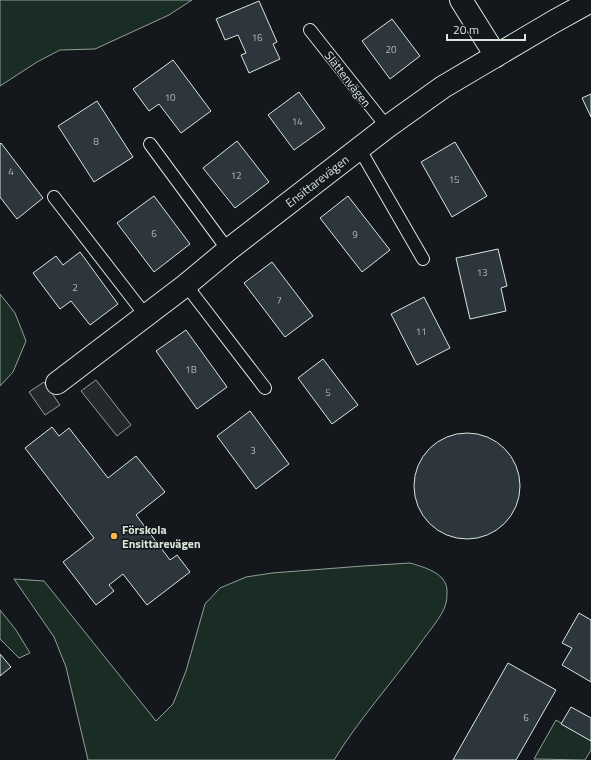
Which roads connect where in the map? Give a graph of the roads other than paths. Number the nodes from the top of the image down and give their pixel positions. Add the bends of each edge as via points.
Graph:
1 (461, 0) edge
2 (591, 1) edge
3 (310, 30) dead end
4 (496, 56) junction
5 (387, 128) junction
6 (150, 144) dead end
7 (359, 148) junction
8 (54, 197) dead end
9 (228, 250) junction
10 (423, 259) dead end
11 (186, 285) junction
12 (146, 316) junction
13 (57, 383) dead end
14 (265, 388) dead end

1 - 4 street
2 - 4 street, Ensittarevägen
3 - 5 lane, Slättenvägen
4 - 5 street, Ensittarevägen via 444,87
5 - 7 street, Ensittarevägen
6 - 9 lane
7 - 9 street, Ensittarevägen
7 - 10 lane
8 - 12 lane
9 - 11 street, Ensittarevägen
11 - 12 street, Ensittarevägen
11 - 14 lane
12 - 13 street, Ensittarevägen

